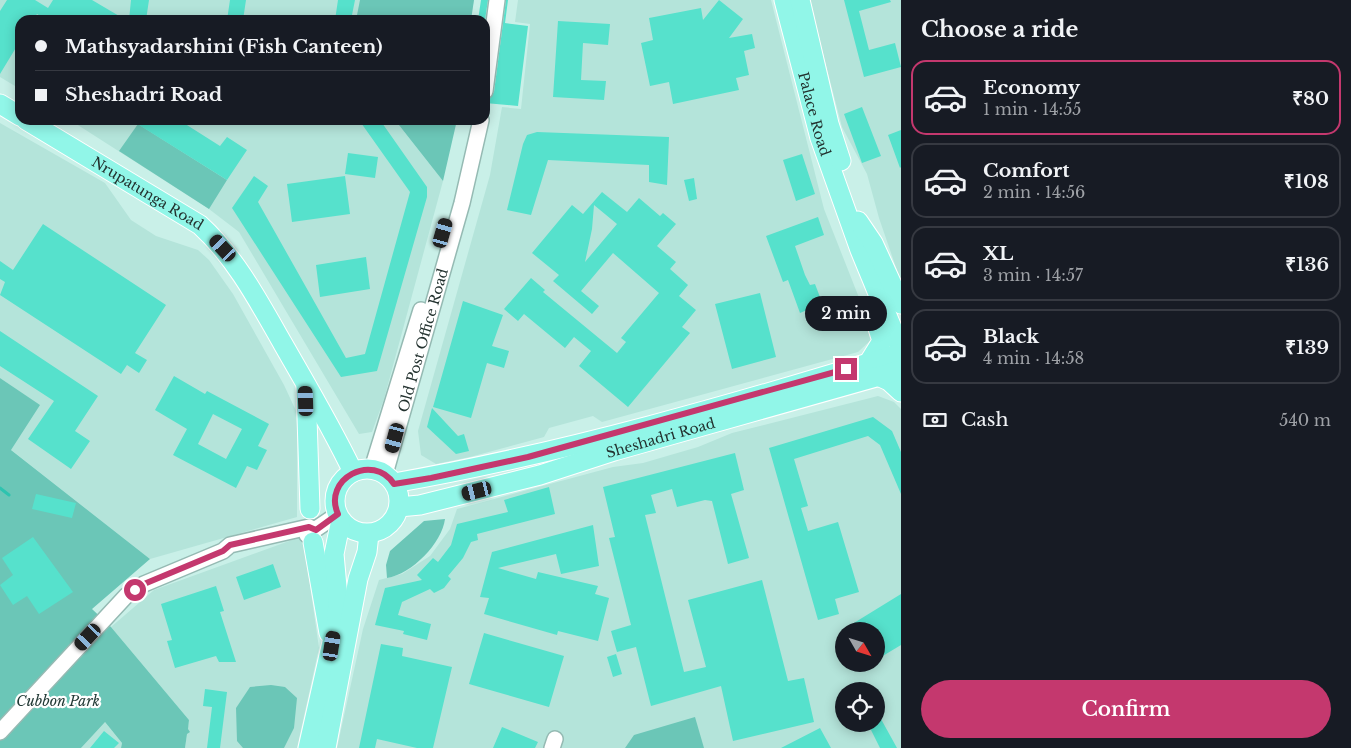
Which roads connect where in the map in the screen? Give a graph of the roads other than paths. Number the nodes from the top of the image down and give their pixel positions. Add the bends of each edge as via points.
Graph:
1 (488, 0) edge
2 (497, 0) edge
3 (784, 0) edge
4 (800, 0) edge
5 (486, 15) edge
6 (490, 54) edge
7 (0, 104) edge
8 (15, 113) edge
9 (34, 125) edge
10 (470, 125) edge
11 (480, 125) edge
12 (854, 223) junction
13 (901, 304) edge
14 (901, 325) edge
15 (901, 350) edge
16 (873, 369) junction
17 (901, 370) edge
18 (306, 383) junction
19 (901, 392) edge
20 (353, 472) junction
21 (384, 476) junction
22 (399, 507) junction
23 (310, 509) dead end
24 (339, 517) junction
25 (369, 534) junction
26 (313, 536) junction
27 (358, 579) junction
28 (338, 598) junction
29 (332, 646) junction
30 (0, 732) edge
31 (308, 748) edge
32 (326, 748) edge

1 - 5 street
2 - 6 street
3 - 12 main road, Palace Road via 820,138
4 - 12 main road, Palace Road
7 - 8 main road
9 - 18 main road, Nrupatunga Road via 210,234 246,280
10 - 21 street, Old Post Office Road
11 - 21 street, Old Post Office Road via 462,203
12 - 13 main road via 873,243
12 - 14 main road
12 - 15 main road
12 - 16 main road via 855,259 882,341
15 - 16 main road, Sheshadri Road
16 - 17 main road, Sheshadri Road
16 - 19 main road
16 - 21 main road, Sheshadri Road via 769,392 528,457 431,478
16 - 22 main road, Sheshadri Road via 540,475 420,505
18 - 20 main road, Nrupatunga Road
18 - 23 main road
20 - 21 main road
20 - 24 main road via 338,487 335,498
21 - 22 main road via 399,497
22 - 25 main road via 390,525
24 - 25 main road via 354,530
24 - 26 street
24 - 28 main road via 334,554
25 - 27 main road
26 - 29 main road
26 - 30 street via 309,527 230,545 223,551 144,584 126,596
27 - 28 main road via 358,570 354,564 350,565
27 - 32 main road
28 - 29 main road
29 - 31 main road

